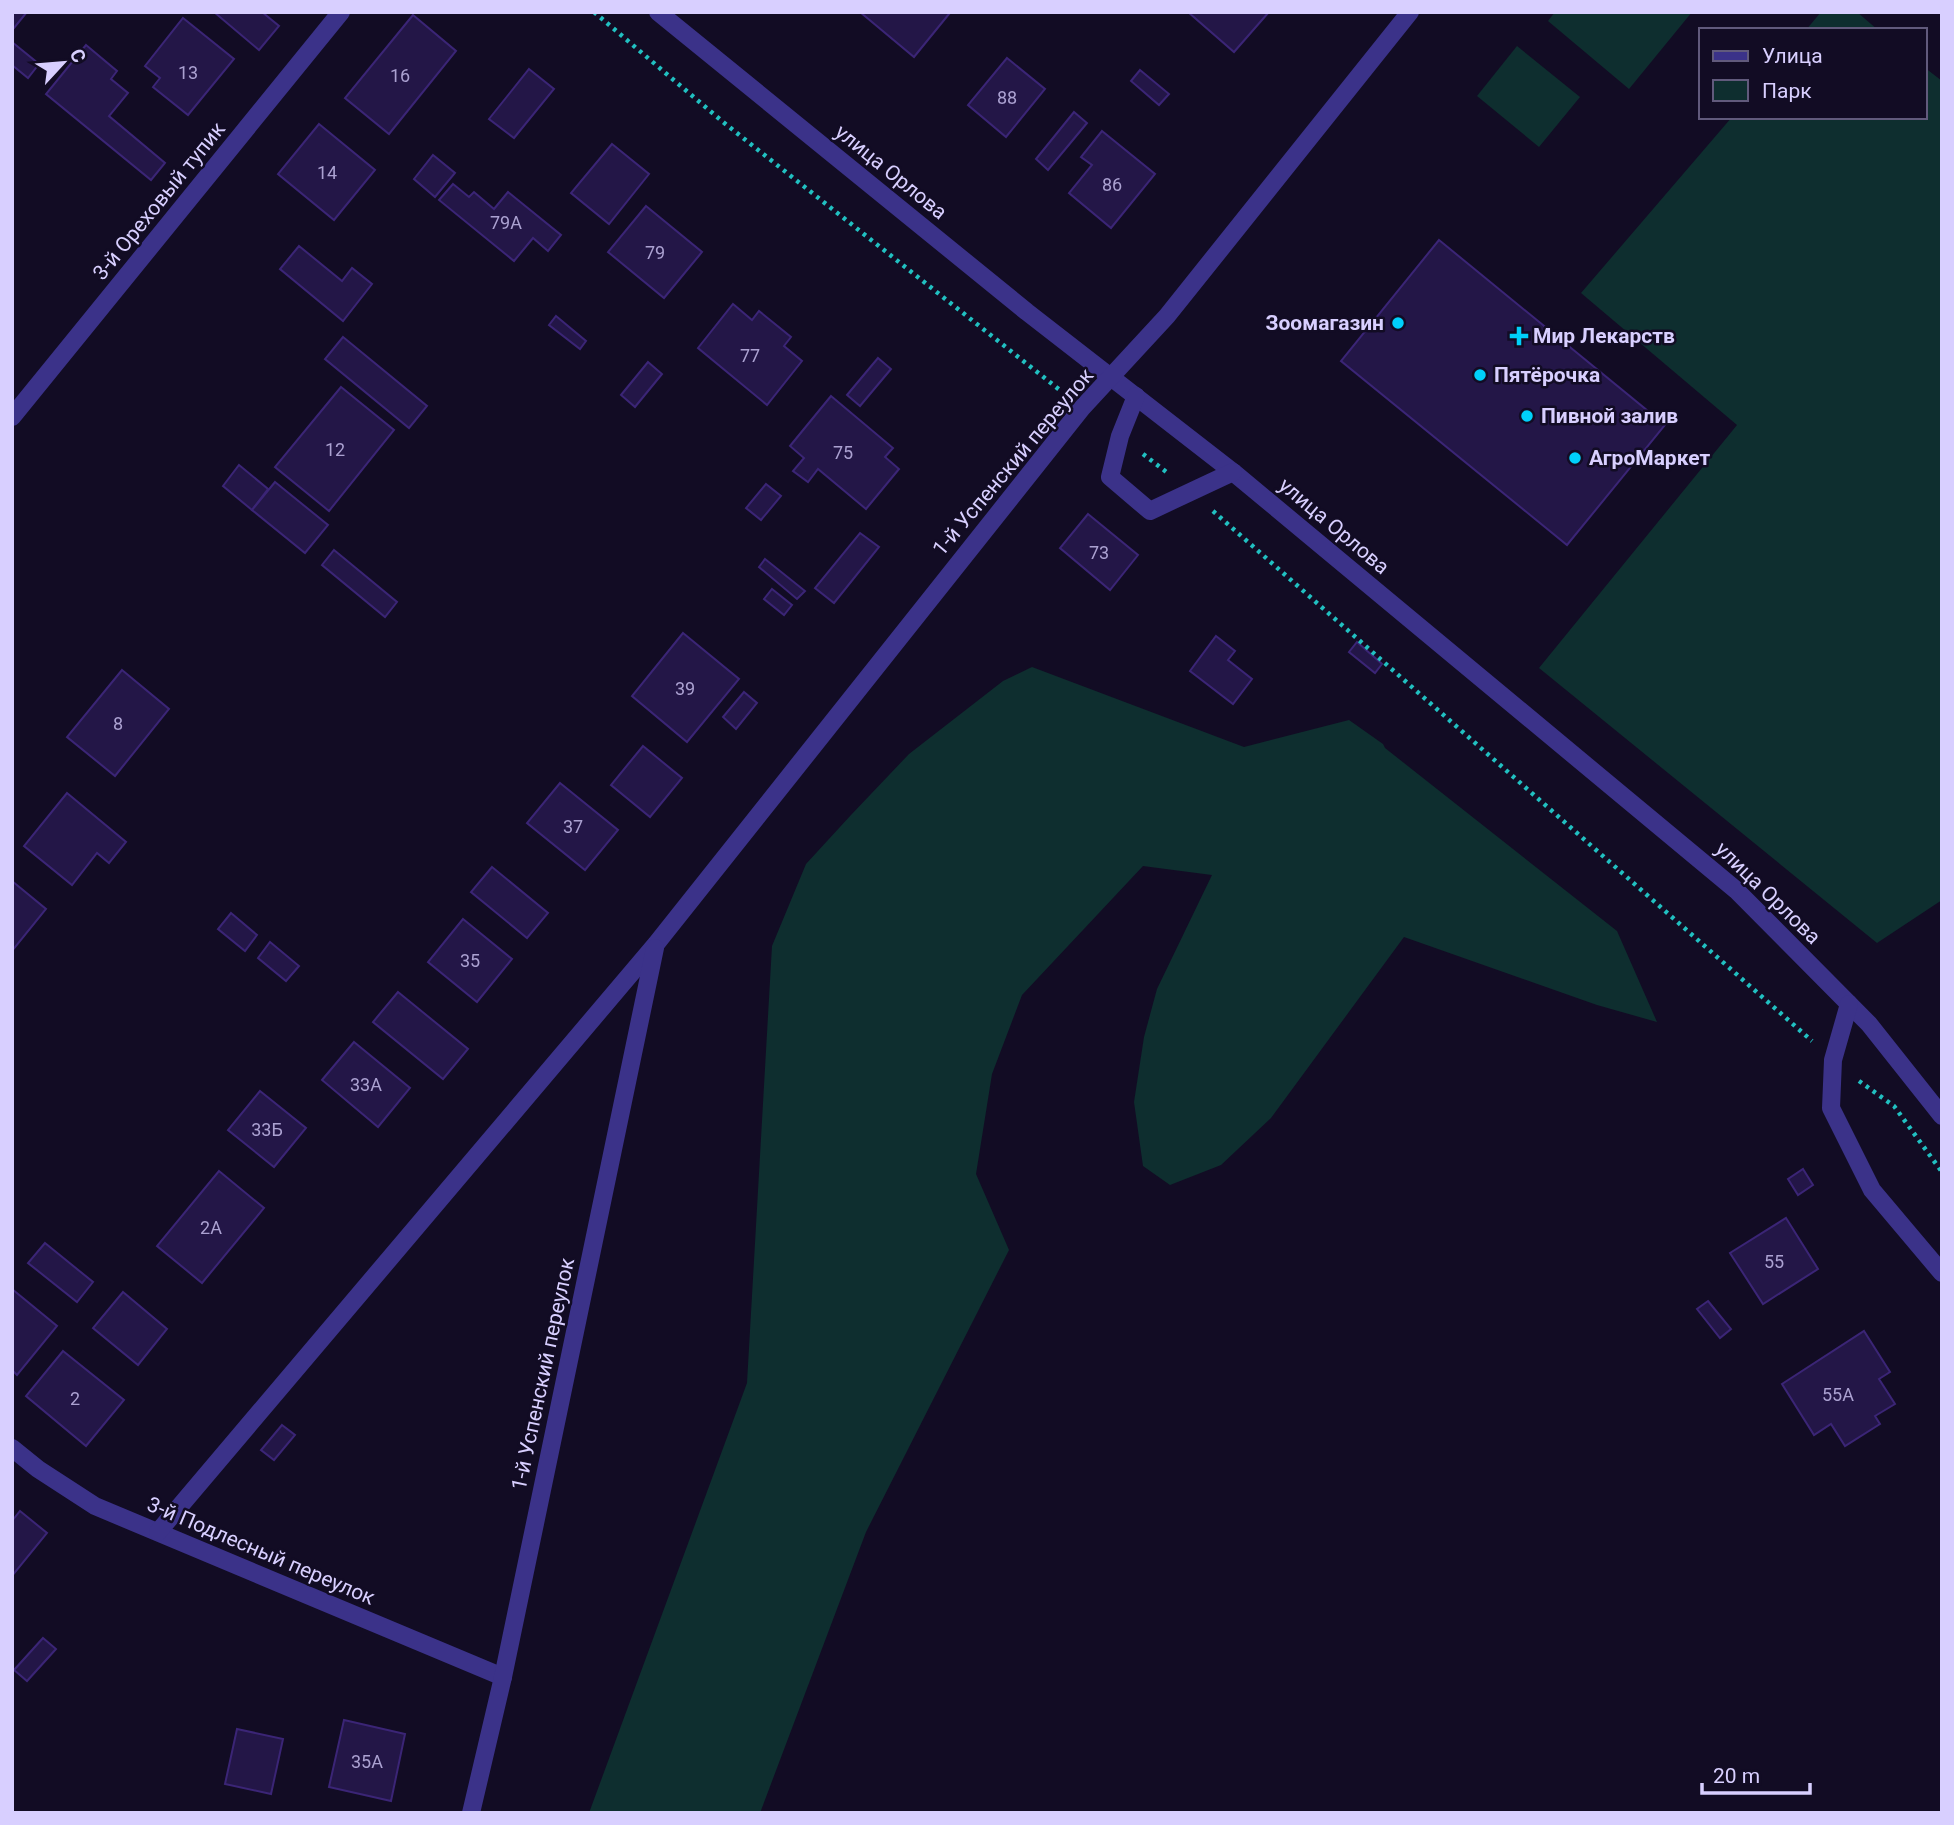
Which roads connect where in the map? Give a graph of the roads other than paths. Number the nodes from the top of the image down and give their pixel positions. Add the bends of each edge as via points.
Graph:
1 (341, 12) edge
2 (658, 12) edge
3 (1410, 12) edge
4 (1112, 377) junction
5 (1136, 396) junction
6 (12, 417) edge
7 (1233, 472) junction
8 (656, 944) junction
9 (1849, 1004) junction
10 (1942, 1116) edge
11 (1942, 1273) edge
12 (12, 1448) edge
13 (158, 1532) junction
14 (503, 1677) junction
15 (471, 1813) edge

1 - 6 street, 3-й Ореховый тупик
2 - 4 street, улица Орлова
3 - 4 street, 1-й Успенский переулок via 1176,305
4 - 5 street, улица Орлова
4 - 8 street, 1-й Успенский переулок via 1082,408
5 - 7 street, улица Орлова
5 - 7 street via 1111,477 1150,511
7 - 9 street, улица Орлова via 1736,890
8 - 13 street, 1-й Успенский переулок
8 - 14 street, 1-й Успенский переулок
9 - 10 street, улица Орлова
9 - 11 street via 1833,1060 1831,1108 1872,1191
12 - 13 street, 3-й Подлесный переулок via 95,1506
13 - 14 street, 3-й Подлесный переулок
14 - 15 street, 1-й Успенский переулок

